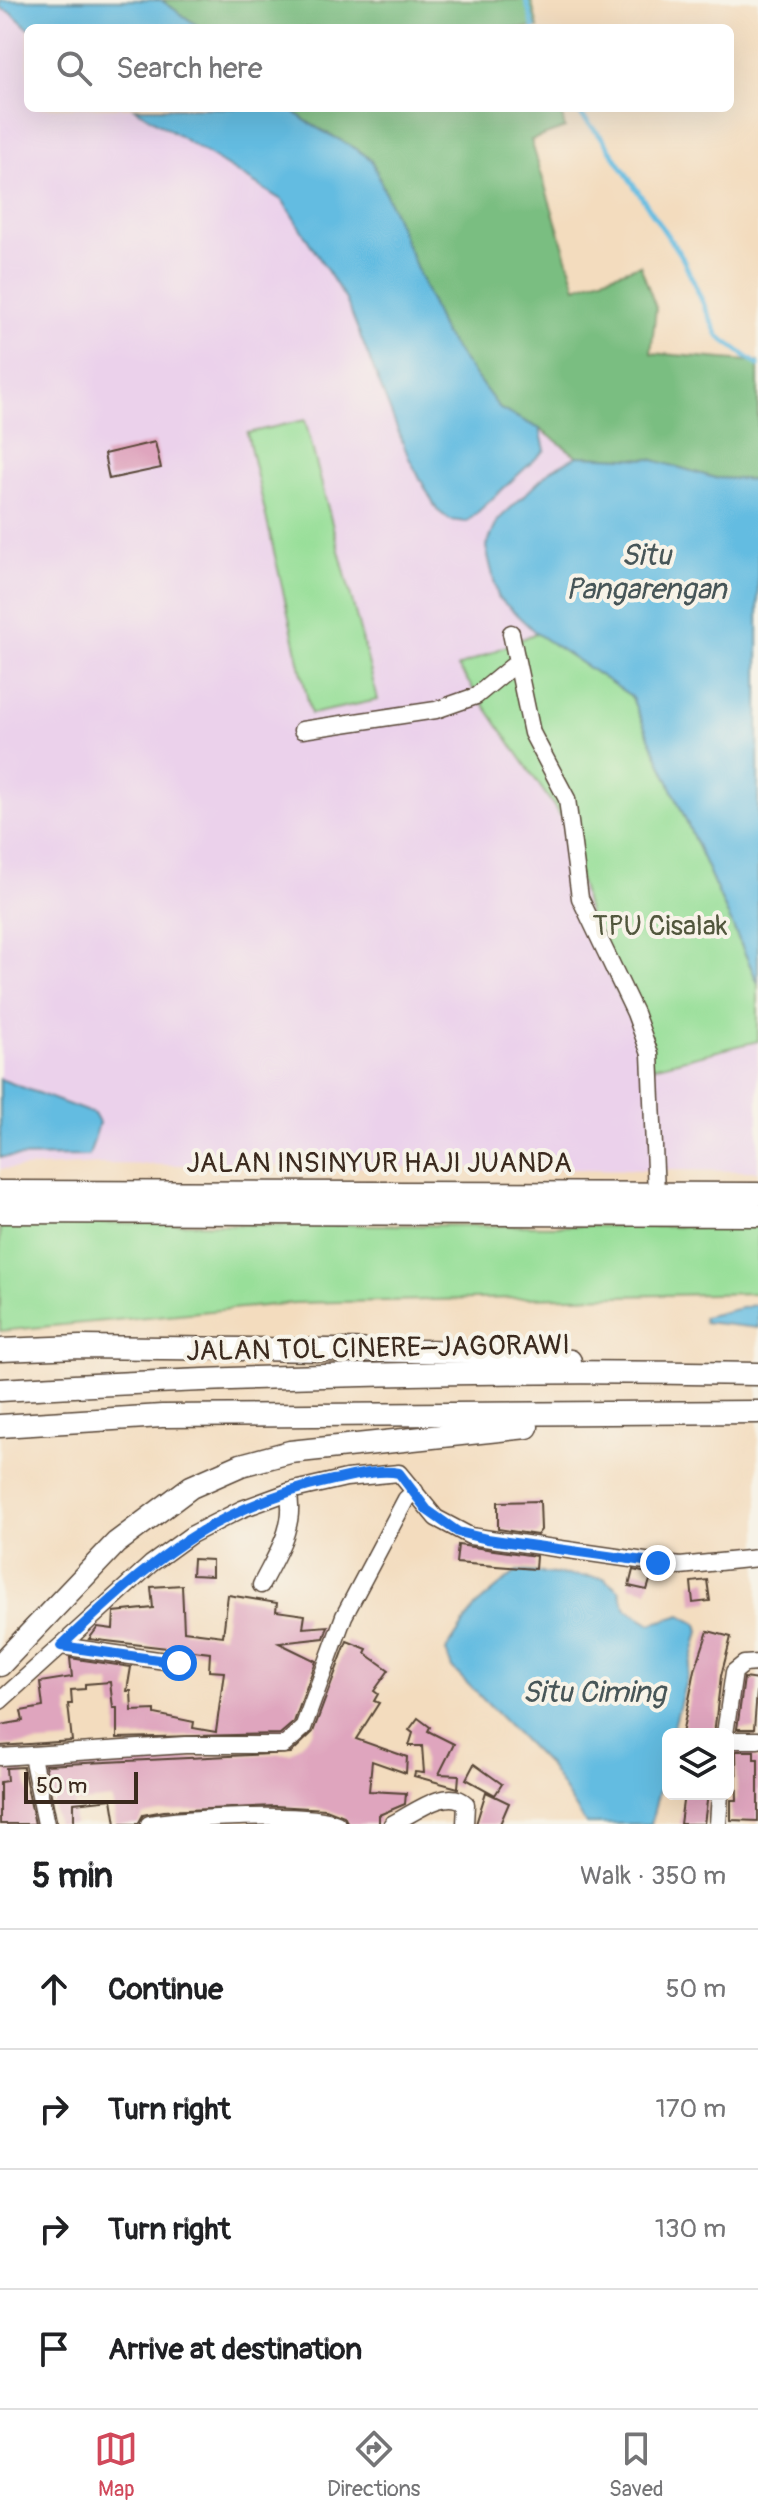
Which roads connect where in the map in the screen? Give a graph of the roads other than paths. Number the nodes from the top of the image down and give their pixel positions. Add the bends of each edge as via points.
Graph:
1 (511, 633) dead end
2 (516, 663) junction
3 (302, 730) dead end
4 (0, 1192) edge
5 (656, 1193) junction
6 (758, 1194) edge
7 (501, 1202) junction
8 (0, 1212) edge
9 (758, 1215) edge
10 (0, 1350) edge
11 (677, 1373) junction
12 (758, 1374) edge
13 (0, 1390) edge
14 (758, 1412) edge
15 (651, 1413) junction
16 (0, 1426) edge
17 (415, 1491) junction
18 (288, 1492) junction
19 (758, 1558) edge
20 (261, 1585) dead end
21 (61, 1646) junction
22 (179, 1663) dead end
23 (758, 1663) edge
24 (0, 1665) edge
25 (0, 1701) edge
26 (726, 1728) edge
27 (734, 1740) edge
28 (758, 1740) edge
29 (32, 1756) junction
30 (0, 1757) edge
31 (720, 1800) edge
32 (225, 1820) edge
33 (46, 1824) edge
34 (149, 1824) edge
35 (337, 1824) edge
36 (392, 1824) edge
37 (465, 1824) edge
38 (718, 1824) edge

1 - 2 street
2 - 3 street via 476,696 436,710
2 - 5 street via 532,733 567,799 580,898 643,1033 654,1085
4 - 7 highway, JALAN INSINYUR HAJI JUANDA
5 - 6 highway, JALAN INSINYUR HAJI JUANDA
5 - 7 highway, JALAN INSINYUR HAJI JUANDA
7 - 8 highway, JALAN INSINYUR HAJI JUANDA
7 - 9 highway, JALAN INSINYUR HAJI JUANDA
10 - 11 highway via 494,1352
11 - 12 highway, JALAN TOL CINERE–JAGORAWI
11 - 13 highway, JALAN TOL CINERE–JAGORAWI via 467,1373
14 - 15 highway
15 - 16 highway via 162,1416
15 - 24 highway via 351,1444 241,1465 191,1487 116,1543
17 - 18 street via 405,1477 392,1472
17 - 19 street via 447,1526 487,1539 680,1566
17 - 29 street via 344,1616 303,1728 292,1741
18 - 20 street via 291,1521
18 - 21 street via 216,1521 168,1550
21 - 22 street
21 - 25 street
23 - 26 street via 738,1667 732,1678
27 - 28 street
29 - 30 street
29 - 33 street
31 - 38 street
32 - 34 street via 179,1818
32 - 35 street
36 - 37 street via 425,1804 458,1799 466,1804

